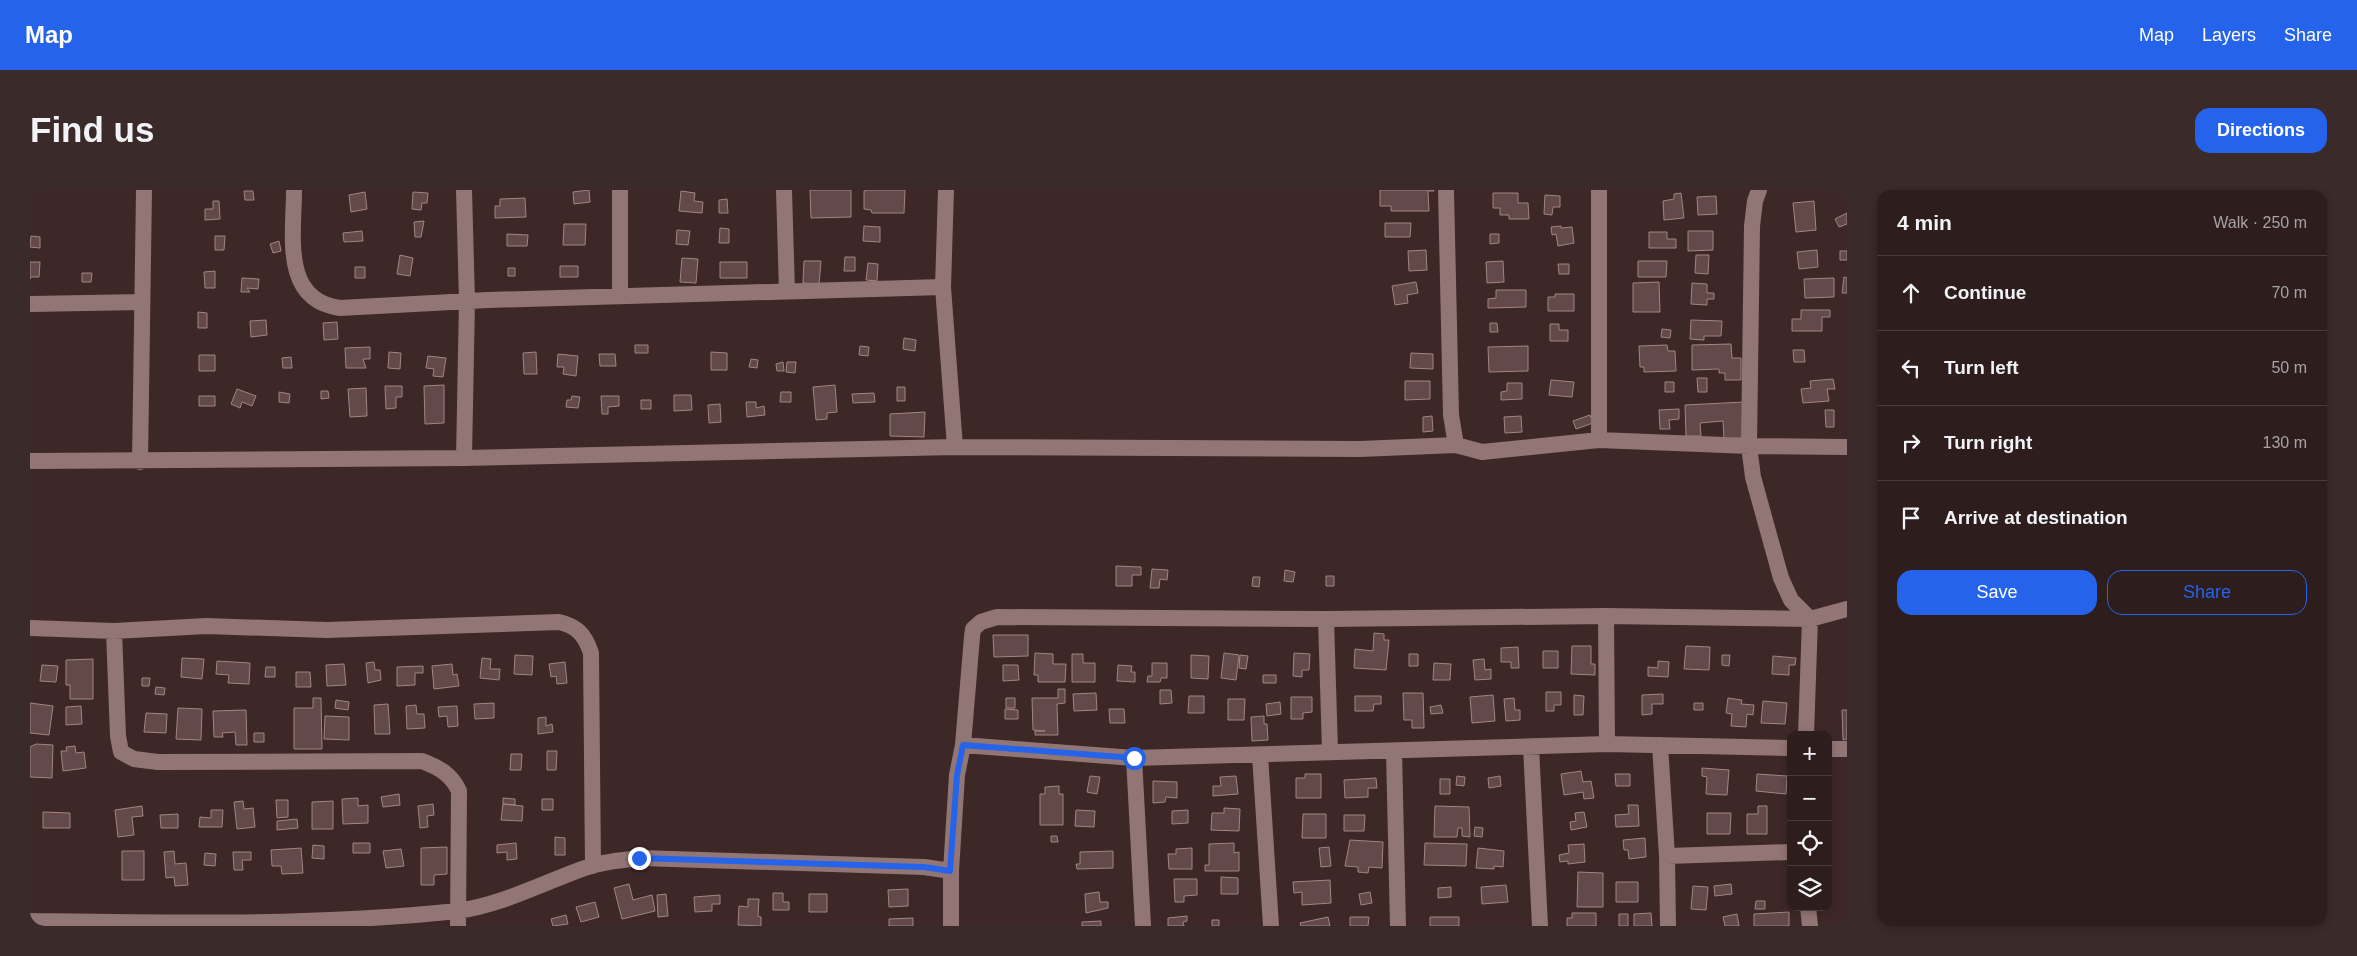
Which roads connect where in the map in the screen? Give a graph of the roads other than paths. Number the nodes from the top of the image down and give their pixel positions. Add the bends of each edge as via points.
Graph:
1 (144, 190) edge
2 (294, 190) edge
3 (464, 190) edge
4 (620, 190) edge
5 (784, 190) edge
6 (946, 190) edge
7 (1446, 190) edge
8 (1600, 190) edge
9 (1759, 190) edge
10 (943, 287) junction
11 (787, 291) junction
12 (620, 296) junction
13 (467, 301) junction
14 (142, 302) junction
15 (30, 304) edge
16 (1599, 440) junction
17 (1456, 445) junction
18 (1749, 446) junction
19 (955, 447) junction
20 (1847, 447) edge
21 (464, 458) junction
22 (30, 461) edge
23 (140, 462) junction
24 (1847, 609) edge
25 (1606, 616) junction
26 (1326, 619) junction
27 (1810, 619) junction
28 (30, 628) edge
29 (114, 631) junction
30 (1806, 731) edge
31 (1607, 744) junction
32 (963, 745) junction
33 (1660, 745) junction
34 (1531, 747) junction
35 (1787, 748) edge
36 (1832, 749) edge
37 (1847, 749) edge
38 (1330, 751) junction
39 (1394, 752) junction
40 (1260, 755) junction
41 (1134, 758) junction
42 (1787, 852) edge
43 (1668, 856) junction
44 (593, 866) junction
45 (950, 871) junction
46 (1808, 911) edge
47 (457, 918) edge
48 (30, 921) edge
49 (336, 923) edge
50 (192, 924) edge
51 (951, 926) edge
52 (1143, 926) edge
53 (1271, 926) edge
54 (1398, 926) edge
55 (1540, 926) edge
56 (1668, 926) edge
57 (1810, 926) edge

1 - 14 street
2 - 13 street via 296,270 302,288 324,305 340,308
3 - 13 street
4 - 12 street
5 - 11 street
6 - 10 street
7 - 17 street via 1451,415
8 - 16 street
9 - 18 street via 1752,226
10 - 11 street
10 - 19 street
11 - 12 street
12 - 13 street
13 - 21 street
14 - 15 street
14 - 23 street
16 - 17 street via 1482,452
16 - 18 street
17 - 19 street via 1360,449
18 - 20 street
18 - 27 street via 1753,477 1781,578 1791,600
19 - 21 street
21 - 23 street
22 - 23 street
24 - 27 street
25 - 26 street
25 - 27 street
25 - 31 street
26 - 32 street via 987,619 973,629
26 - 38 street
27 - 30 street
28 - 29 street
29 - 44 street via 206,626 327,630 559,622 570,625 586,638 591,653
29 - 47 street via 118,736 121,752 134,759 158,762 422,761 440,768 453,778 459,792
31 - 33 street
31 - 34 street
32 - 41 street
32 - 45 street via 957,775
33 - 35 street
33 - 43 street
34 - 39 street
34 - 55 street
36 - 37 street
38 - 39 street
38 - 40 street
39 - 54 street
40 - 41 street
40 - 53 street
41 - 52 street
42 - 43 street
43 - 56 street
44 - 45 street via 641,858 924,867
44 - 47 street via 477,907
45 - 51 street
46 - 57 street
47 - 49 street
48 - 50 street
49 - 50 street

